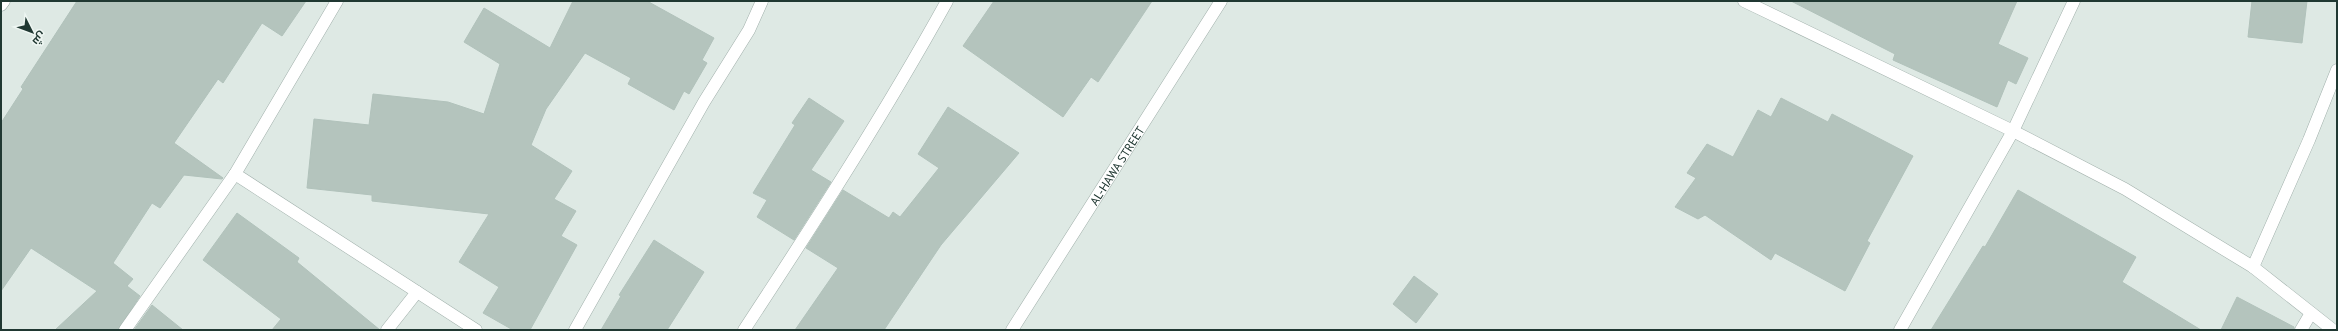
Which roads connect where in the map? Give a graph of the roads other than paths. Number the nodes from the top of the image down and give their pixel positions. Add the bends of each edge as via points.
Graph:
1 (4, 1) edge
2 (337, 1) edge
3 (762, 1) edge
4 (947, 1) edge
5 (1221, 1) edge
6 (1744, 1) edge
7 (2074, 1) edge
8 (1, 5) edge
9 (2337, 70) edge
10 (2013, 130) junction
11 (235, 174) junction
12 (2253, 267) junction
13 (417, 292) junction
14 (2311, 313) junction
15 (125, 330) edge
16 (387, 330) edge
17 (476, 330) edge
18 (575, 330) edge
19 (744, 330) edge
20 (1012, 330) edge
21 (1900, 330) edge
22 (2301, 330) edge
23 (2333, 330) edge

1 - 8 street
2 - 11 street
3 - 18 street via 749,30 704,102
4 - 19 street via 910,67
5 - 20 street, AL-HAWA STREET
6 - 10 street
7 - 10 street
9 - 12 street
10 - 12 street via 2125,189
10 - 21 street
11 - 13 street
11 - 15 street
12 - 14 street
13 - 16 street
13 - 17 street
14 - 22 street
14 - 23 street

